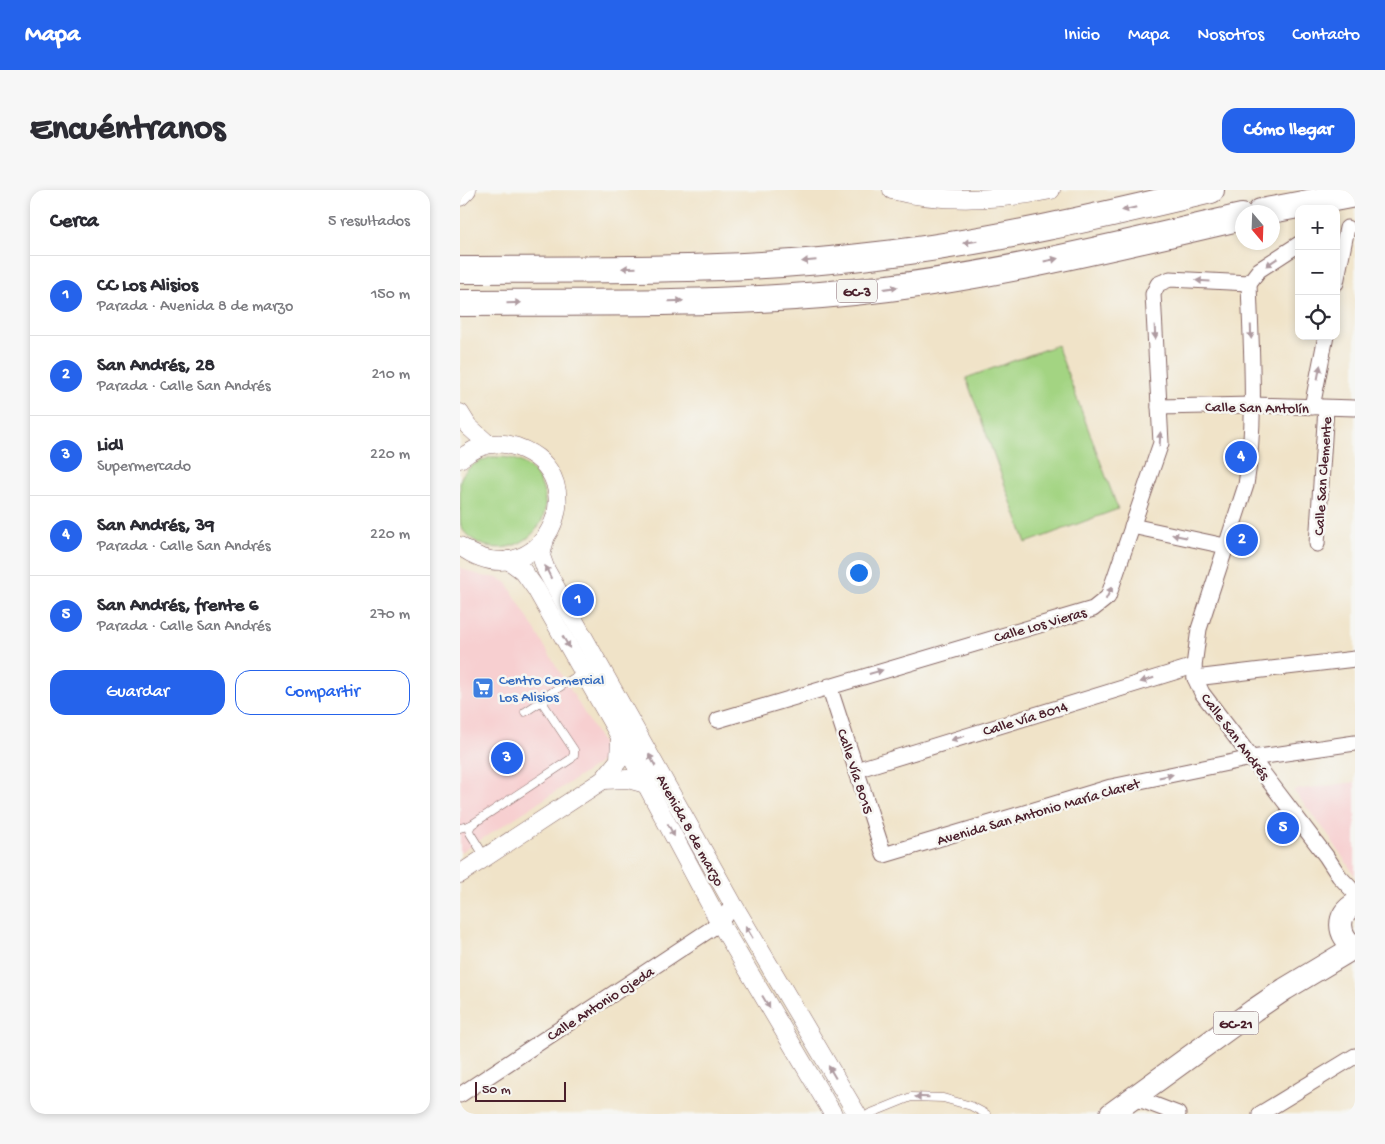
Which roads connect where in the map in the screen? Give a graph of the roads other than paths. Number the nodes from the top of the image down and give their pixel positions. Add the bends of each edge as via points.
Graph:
1 (467, 190) edge
2 (892, 190) edge
3 (1051, 190) edge
4 (1210, 190) edge
5 (1355, 194) edge
6 (460, 197) edge
7 (1280, 208) edge
8 (1235, 219) edge
9 (1346, 229) edge
10 (1295, 247) edge
11 (1340, 261) edge
12 (463, 270) edge
13 (1249, 283) junction
14 (462, 303) edge
15 (1326, 340) edge
16 (1253, 405) junction
17 (1159, 407) junction
18 (1319, 407) junction
19 (1355, 408) edge
20 (460, 413) edge
21 (488, 444) junction
22 (460, 459) edge
23 (1132, 526) junction
24 (545, 539) junction
25 (1317, 544) dead end
26 (460, 546) edge
27 (1225, 546) junction
28 (508, 560) junction
29 (1355, 659) edge
30 (583, 672) junction
31 (1194, 672) junction
32 (829, 686) junction
33 (545, 699) junction
34 (525, 712) dead end
35 (718, 720) dead end
36 (620, 736) junction
37 (1355, 742) edge
38 (1252, 758) junction
39 (856, 770) junction
40 (603, 780) junction
41 (646, 784) junction
42 (471, 825) junction
43 (460, 828) edge
44 (470, 834) junction
45 (884, 856) joint
46 (485, 857) junction
47 (460, 874) edge
48 (1339, 876) junction
49 (1355, 893) edge
50 (733, 904) junction
51 (1346, 917) edge
52 (720, 923) junction
53 (1355, 947) edge
54 (1320, 968) junction
55 (1355, 1056) edge
56 (1155, 1082) junction
57 (460, 1095) edge
58 (1132, 1099) junction
59 (1158, 1105) junction
60 (833, 1114) edge
61 (857, 1114) edge
62 (869, 1114) edge
63 (986, 1114) edge
64 (1111, 1114) edge
65 (1178, 1114) edge
66 (1260, 1114) edge

1 - 6 street
2 - 3 street via 925,196 997,198
4 -> 12 highway, GC-3 via 975,242 877,256 776,264
5 - 7 highway
14 -> 8 highway, GC-3 via 773,298 888,288 986,274
9 - 11 street
10 -> 13 street via 1259,270
13 -> 16 street
13 -> 17 street, Calle Los Vieras via 1170,279 1158,284 1153,294
18 -> 15 street, Calle San Clemente
16 - 17 street, Calle San Antolín
16 - 18 street, Calle San Antolín
16 - 27 street via 1246,485
23 -> 17 street, Calle Los Vieras via 1161,443
18 - 19 street, Calle San Antolín
18 - 25 street, Calle San Clemente
20 - 21 street via 468,426
21 - 22 street via 471,450
21 - 24 street via 509,444 528,451 544,464 551,475 558,501 555,522
27 -> 23 street
32 -> 23 street, Calle Los Vieras via 1093,609 1108,597
24 - 28 street via 522,557
50 -> 24 street, Avenida 8 de marzo via 546,570 541,556
26 - 28 street via 472,555 489,560
27 - 31 street via 1199,629
28 -> 30 street, Avenida 8 de marzo via 523,571 536,589
29 - 31 street, Calle Vía 8014
30 - 33 lane
30 - 36 street, Avenida 8 de marzo
31 - 38 street, Calle San Andrés via 1202,693
31 -> 39 street, Calle Vía 8014
32 - 35 street, Calle Los Vieras
32 - 39 street, Calle Vía 8015
33 - 34 lane
33 - 42 lane via 544,705 574,755
36 - 40 street via 619,760
36 - 41 street, Avenida 8 de marzo
37 - 38 street, Avenida San Antonio María Claret
45 -> 38 street, Avenida San Antonio María Claret via 1111,788
38 - 48 street, Calle San Andrés
39 - 45 street, Calle Vía 8015
40 - 41 street via 628,779
40 - 46 street
41 -> 52 street, Avenida 8 de marzo
42 - 43 lane
42 - 44 lane
43 - 44 lane
44 - 46 lane
46 - 47 street
48 - 49 street, Calle San Andrés
48 - 51 street, Calle San Andrés
50 - 52 street, Calle Antonio Ojeda
61 -> 50 street, Avenida 8 de marzo
51 - 53 main road, GC-21 via 1348,943
51 - 54 main road, GC-21 via 1334,948
52 - 57 street, Calle Antonio Ojeda
52 -> 60 street, Avenida 8 de marzo
53 - 54 main road, GC-21
54 - 56 main road, GC-21 via 1254,1010
55 - 66 street
56 - 58 main road, GC-21
56 - 59 street
58 - 59 street
58 - 64 main road, GC-21
59 - 65 street
63 -> 62 lane via 943,1098 911,1097

